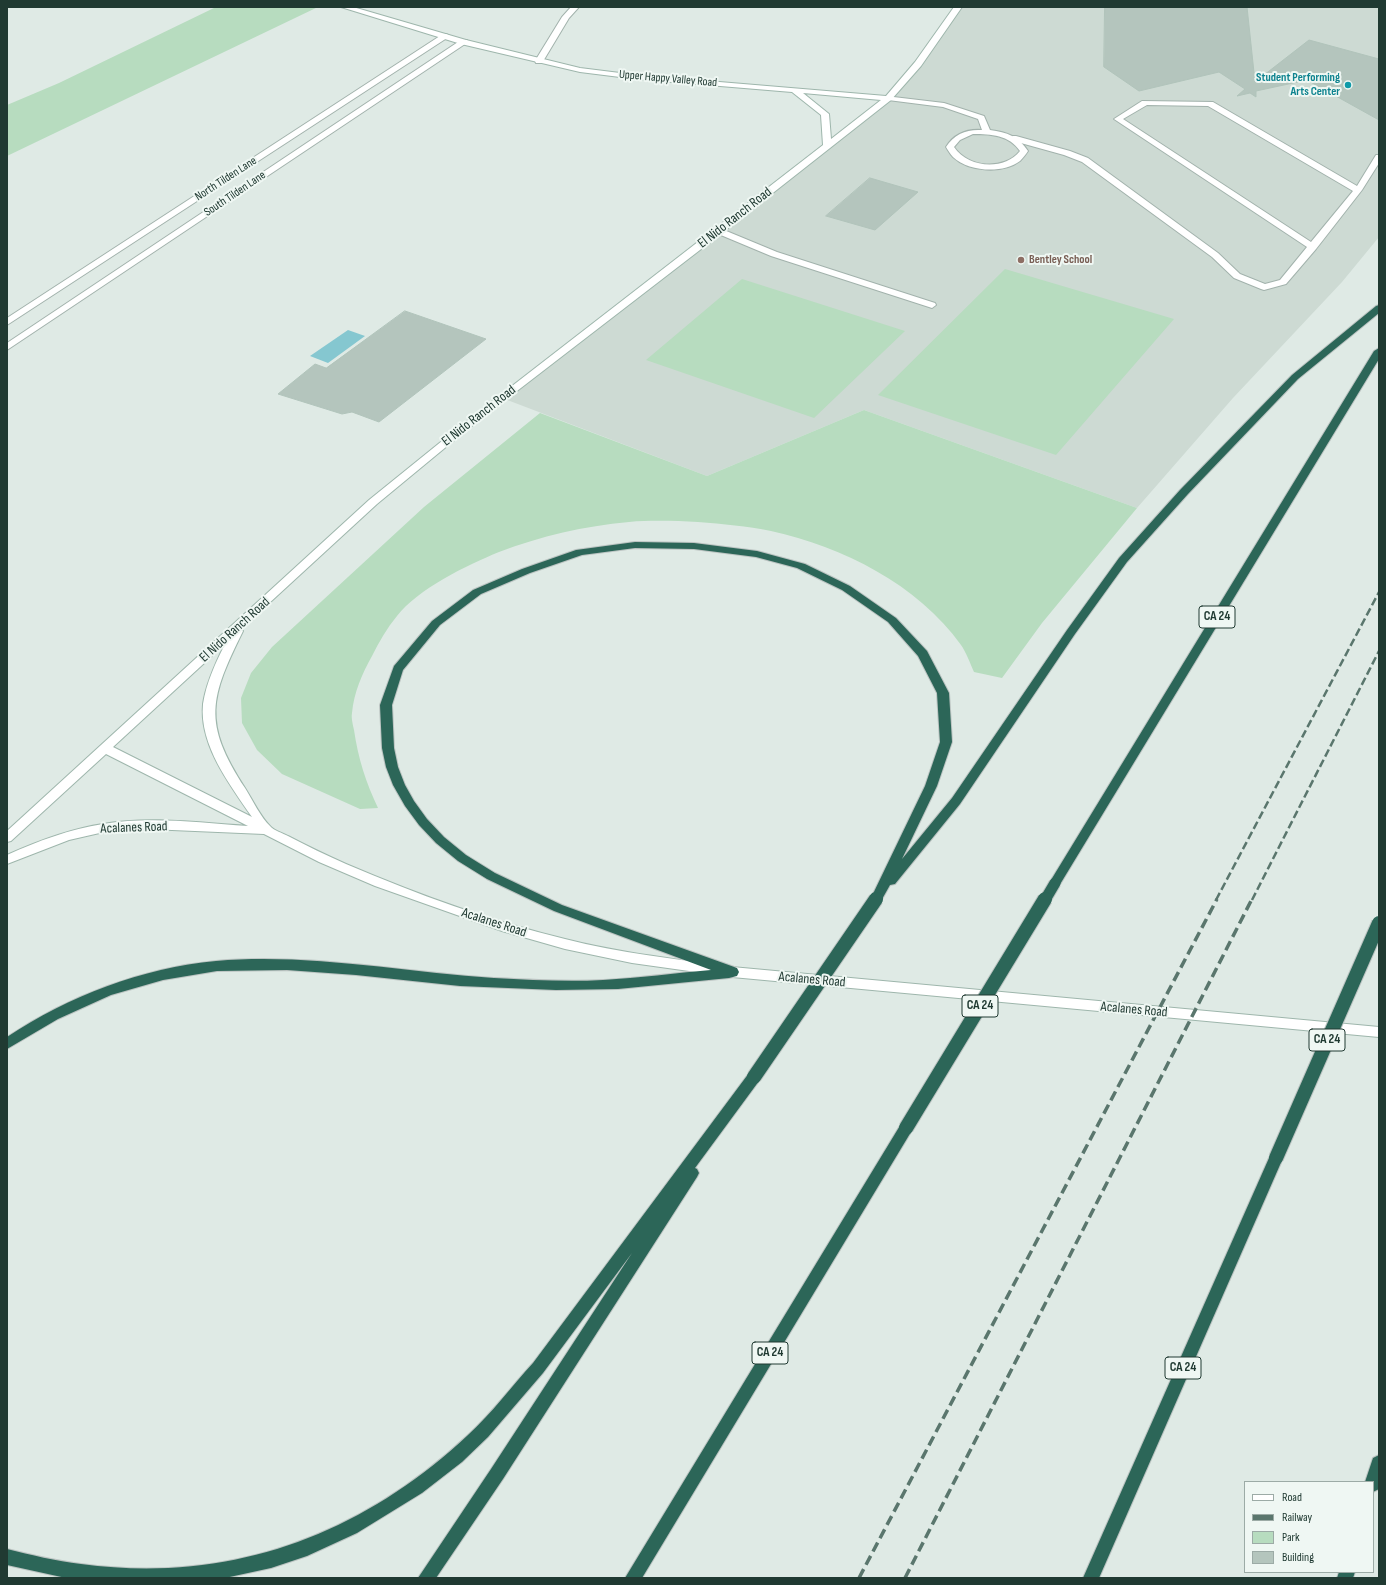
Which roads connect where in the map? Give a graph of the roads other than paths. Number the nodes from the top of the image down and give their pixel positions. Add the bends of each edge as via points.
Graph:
1 (345, 7) edge
2 (575, 7) edge
3 (958, 7) edge
4 (446, 36) junction
5 (464, 42) junction
6 (539, 61) junction
7 (794, 90) junction
8 (888, 98) junction
9 (987, 132) junction
10 (1013, 138) junction
11 (827, 146) junction
12 (1379, 157) edge
13 (1358, 190) junction
14 (719, 231) junction
15 (1313, 247) junction
16 (932, 305) dead end
17 (1379, 308) edge
18 (7, 322) edge
19 (7, 347) edge
20 (1379, 351) edge
21 (240, 626) junction
22 (105, 748) junction
23 (266, 831) junction
24 (7, 838) edge
25 (7, 860) edge
26 (877, 898) junction
27 (1379, 923) edge
28 (732, 972) junction
29 (1379, 1032) edge
30 (7, 1044) edge
31 (754, 1077) junction
32 (1379, 1463) edge
33 (1374, 1481) edge
34 (8, 1557) edge
35 (426, 1578) edge
36 (633, 1578) edge
37 (1091, 1578) edge

1 - 4 street, Upper Happy Valley Road
2 - 6 street
3 - 8 street, El Nido Ranch Road via 918,64
4 - 5 street, Upper Happy Valley Road
4 - 18 street, North Tilden Lane
5 - 6 street, Upper Happy Valley Road
5 - 19 street, South Tilden Lane
6 - 7 street, Upper Happy Valley Road via 580,70 636,77
7 - 8 street, Upper Happy Valley Road
7 - 11 street via 825,114
8 - 9 street, Upper Happy Valley Road via 944,105 981,118
8 - 11 street, El Nido Ranch Road
9 - 10 street
9 - 10 street via 973,132 953,140 950,147 953,154 972,164 987,166 1013,162 1021,157 1024,151 1021,144
10 - 15 street via 1085,160 1215,256 1237,276 1264,287 1284,282
11 - 14 street, El Nido Ranch Road
12 - 13 street
13 - 15 street
13 - 15 street via 1210,104 1145,103 1118,119
14 - 16 street via 774,254
14 - 21 street, El Nido Ranch Road via 459,431 373,502
17 - 26 highway via 1295,377 1184,492 1123,560 1070,632 956,801
20 - 36 highway, CA 24, bridge
21 - 22 street, El Nido Ranch Road
21 - 23 street via 217,674 208,718 210,731 220,754
22 - 23 street, Acalanes Road
22 - 24 street, El Nido Ranch Road
23 - 25 street, Acalanes Road via 172,826 107,828 61,839
23 - 28 street, Acalanes Road via 379,883 502,926 565,944 658,962
26 - 28 highway via 932,786 946,742 943,693 923,654 892,620 846,588 801,566 757,554 694,546 635,545 580,552 477,592 436,623 398,669 386,706 388,748 392,767 409,803 440,840 490,876 558,908
26 - 31 highway, bridge
27 - 37 highway, CA 24, bridge
28 - 29 street, Acalanes Road
28 - 30 highway via 617,984 556,985 492,983 295,965 216,966 165,975 114,989 64,1010
31 - 34 highway via 538,1368 507,1405 474,1440 442,1468 374,1514 341,1533 307,1548 237,1568 171,1577 102,1576 42,1567
31 - 35 highway via 497,1474
32 - 33 highway

